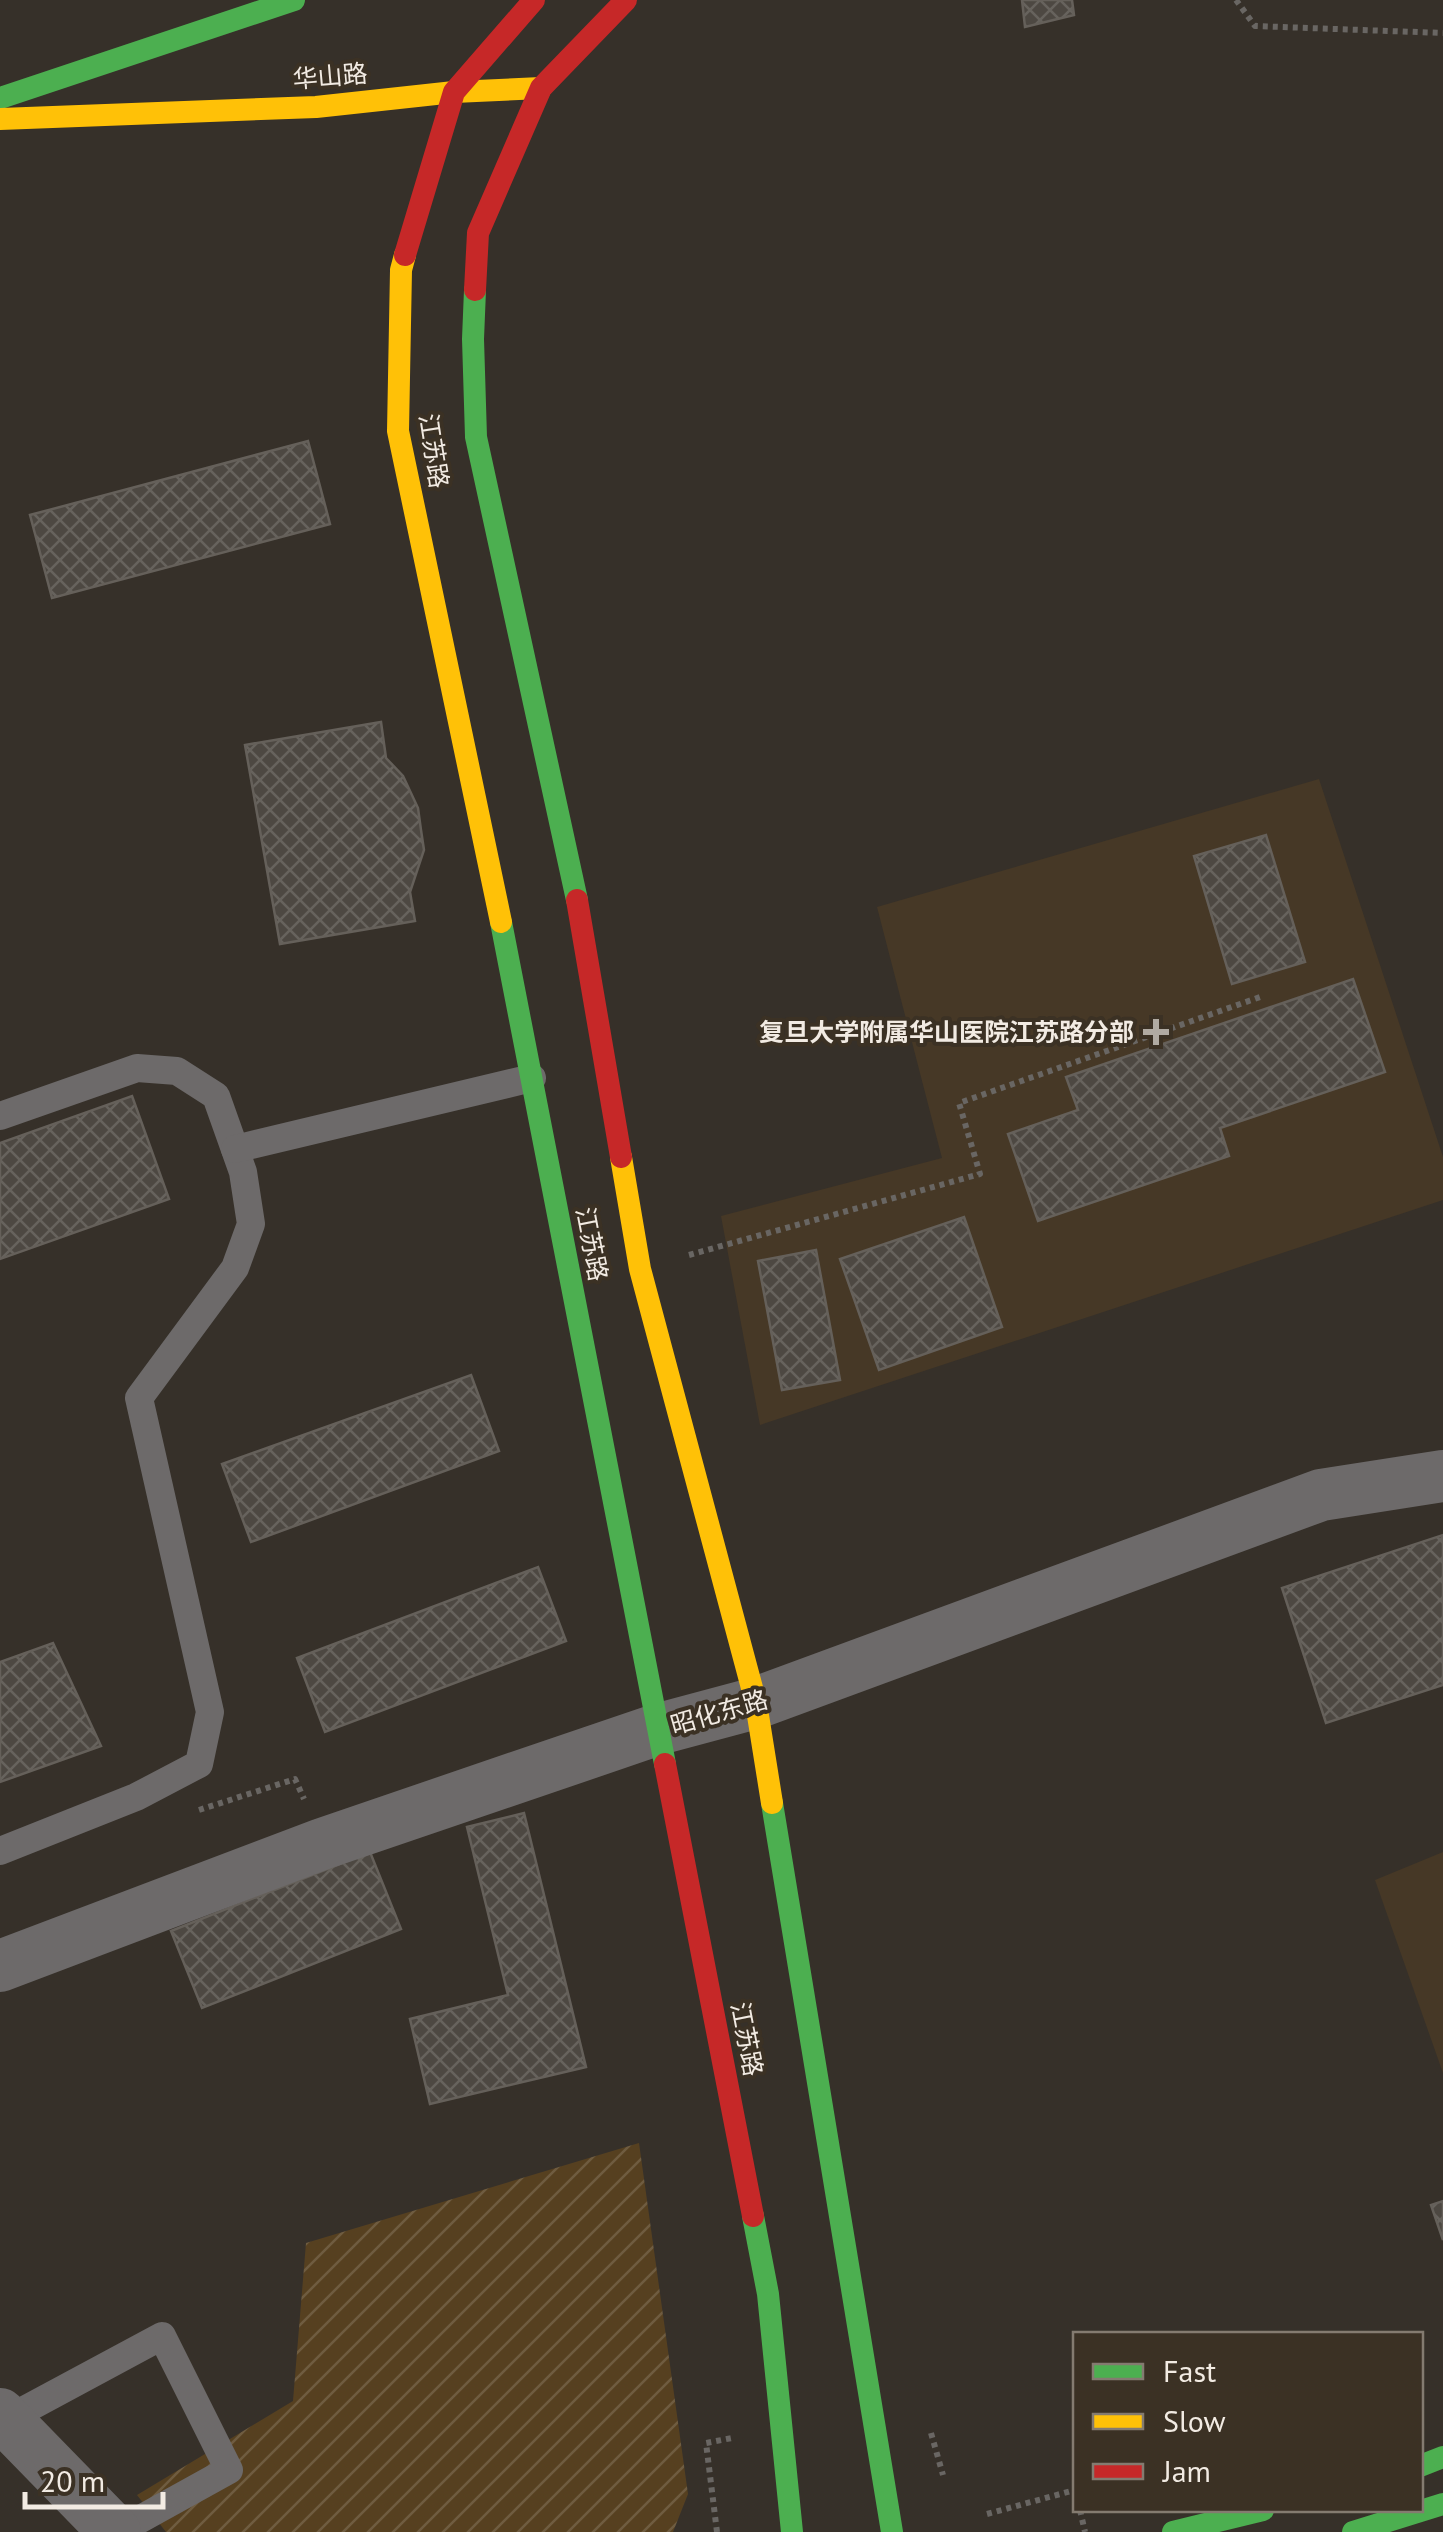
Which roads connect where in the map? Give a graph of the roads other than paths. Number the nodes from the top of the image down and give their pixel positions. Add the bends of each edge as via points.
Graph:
1 (294, 0) edge
2 (534, 0) edge
3 (626, 0) edge
4 (541, 88) junction
5 (454, 92) junction
6 (0, 98) edge
7 (0, 119) edge
8 (532, 1078) junction
9 (0, 1116) edge
10 (234, 1149) junction
11 (1443, 1476) edge
12 (756, 1703) junction
13 (659, 1729) junction
14 (0, 1851) edge
15 (0, 1966) edge
16 (3, 2417) edge
17 (1255, 2512) edge
18 (1417, 2512) edge
19 (116, 2532) edge
20 (792, 2532) edge
21 (892, 2532) edge
22 (1173, 2532) edge
23 (1353, 2532) edge

1 - 6 main road
2 - 5 main road, 江苏路
3 - 4 main road
4 - 5 main road, 华山路
4 - 12 main road, 江苏路 via 478,233 476,437 579,909 640,1268
5 - 7 main road, 华山路 via 316,107
5 - 8 main road, 江苏路 via 402,270 398,431
8 - 10 lane
8 - 13 main road, 江苏路
9 - 10 lane via 137,1068 177,1071 216,1096
10 - 14 lane via 251,1224 235,1268 139,1398 210,1712 199,1764 136,1798
11 - 12 street, 昭化东路 via 1321,1495
12 - 13 street, 昭化东路
12 - 21 main road, 江苏路
13 - 15 street, 昭化东路 via 322,1844
13 - 20 main road, 江苏路 via 768,2294
16 - 19 street
16 - 19 lane via 162,2336 229,2470
17 - 22 main road
18 - 23 main road

